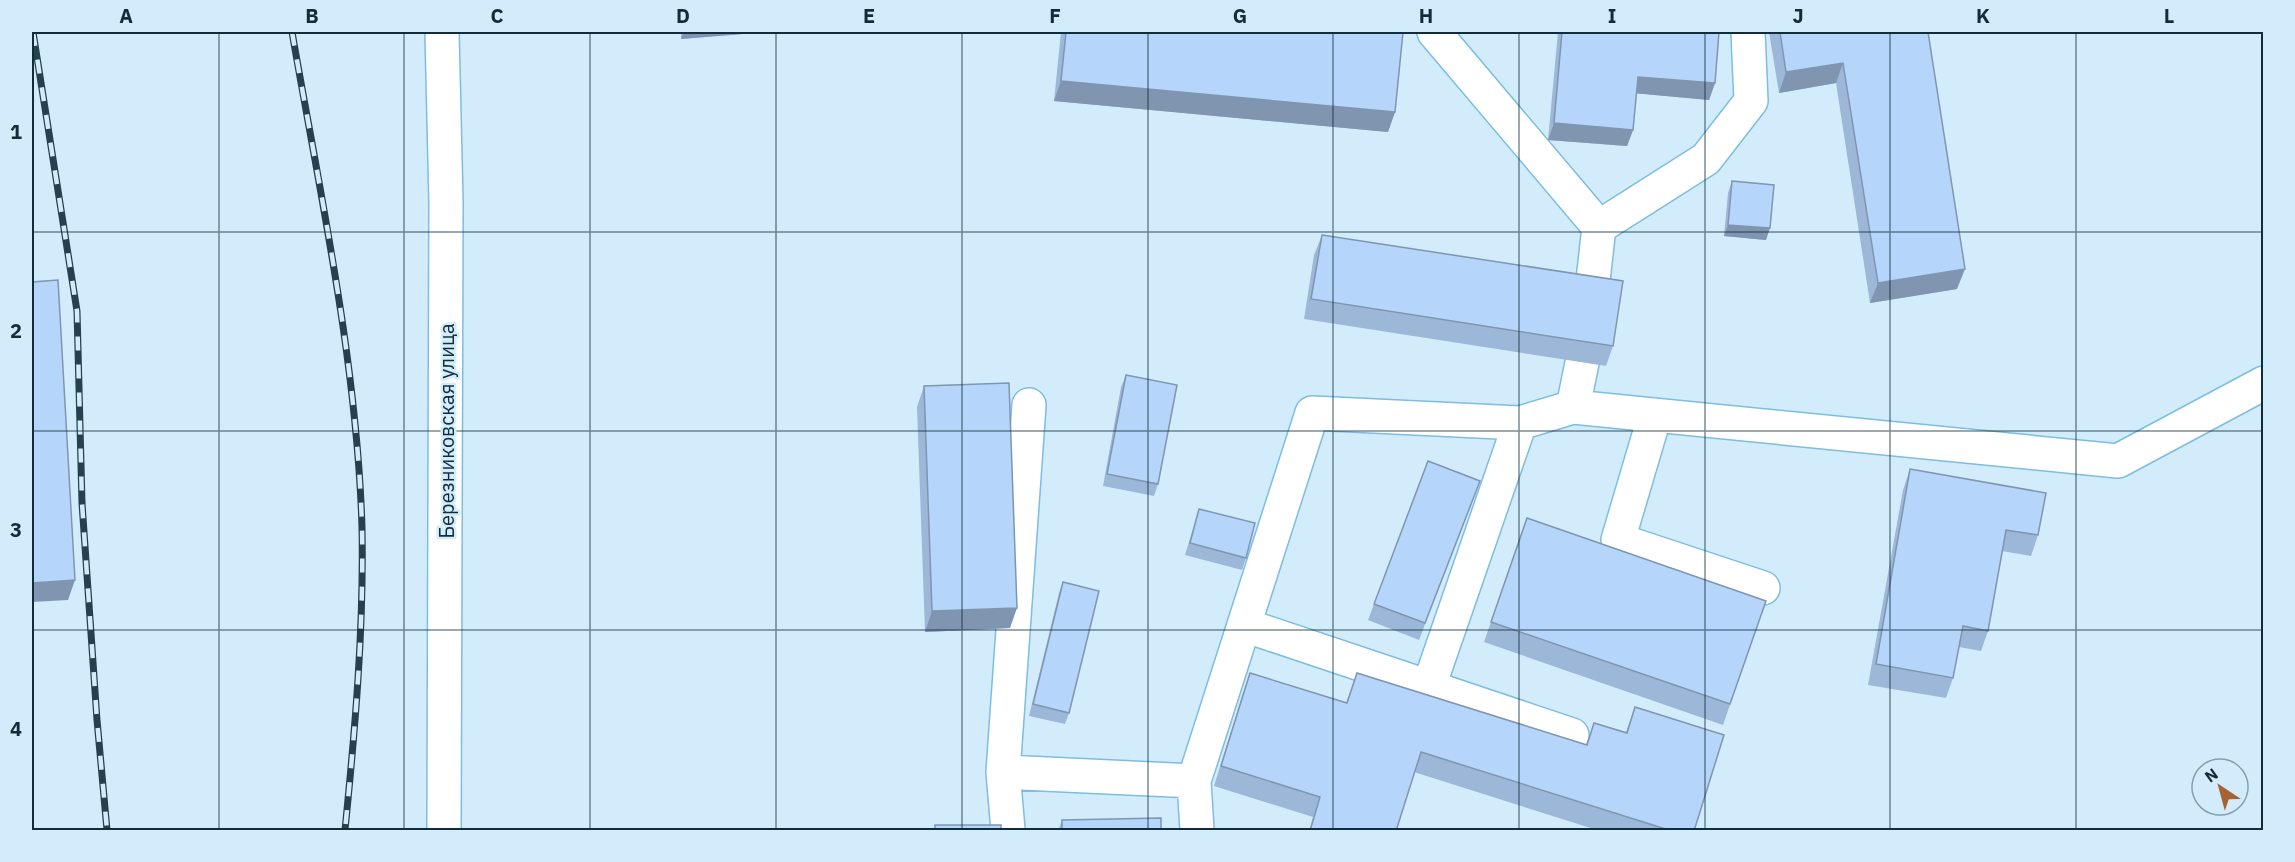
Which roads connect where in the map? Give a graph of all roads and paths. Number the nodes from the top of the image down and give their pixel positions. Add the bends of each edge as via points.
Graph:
1 (442, 32) edge
2 (1434, 32) edge
3 (1748, 32) edge
4 (1599, 227) junction
5 (1591, 298) edge
6 (1582, 363) edge
7 (2264, 383) edge
8 (1029, 405) dead end
9 (1573, 407) junction
10 (1656, 415) junction
11 (1520, 423) junction
12 (1763, 588) dead end
13 (1244, 625) junction
14 (1429, 686) junction
15 (1572, 735) dead end
16 (1003, 772) junction
17 (1194, 781) junction
18 (444, 831) edge
19 (1008, 831) edge
20 (1197, 831) edge

1 - 18 street, Березниковская улица via 446,203
2 - 4 street
3 - 4 street via 1751,101 1706,159
4 - 5 street
6 - 9 street
7 - 10 street via 2118,460
8 - 16 street
9 - 10 street
9 - 11 street
10 - 12 street via 1618,540
11 - 13 street via 1312,413
11 - 14 street
13 - 14 street
13 - 17 street
14 - 15 street
16 - 17 street
16 - 19 street
17 - 20 street

